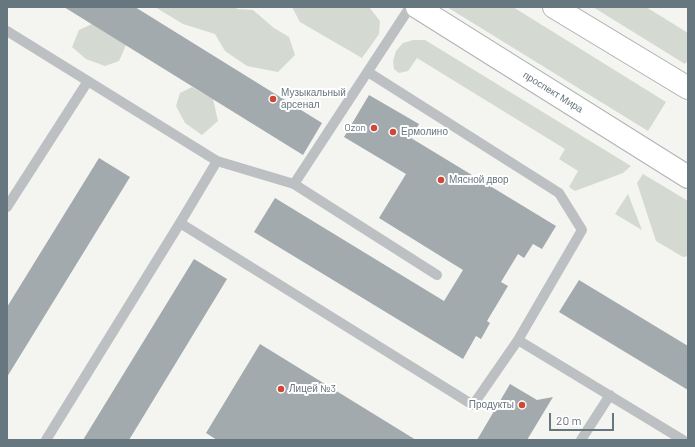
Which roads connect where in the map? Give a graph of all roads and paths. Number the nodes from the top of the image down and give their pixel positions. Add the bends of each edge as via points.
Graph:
1 (410, 7) edge
2 (417, 7) edge
3 (554, 7) edge
4 (7, 31) edge
5 (368, 72) junction
6 (88, 81) junction
7 (688, 88) edge
8 (217, 161) junction
9 (688, 177) edge
10 (294, 184) junction
11 (7, 207) edge
12 (180, 223) junction
13 (437, 275) dead end
14 (518, 340) junction
15 (610, 395) junction
16 (46, 440) edge
17 (581, 440) edge
18 (683, 440) edge

1 - 5 lane
2 - 9 main road, проспект Мира
3 - 7 main road
4 - 6 lane
5 - 10 lane
5 - 14 lane via 559,193 582,230
6 - 8 lane
6 - 11 lane
8 - 10 lane
8 - 12 lane
10 - 13 lane
12 - 14 lane via 473,405
12 - 16 lane
14 - 15 lane
15 - 17 lane
15 - 18 lane

